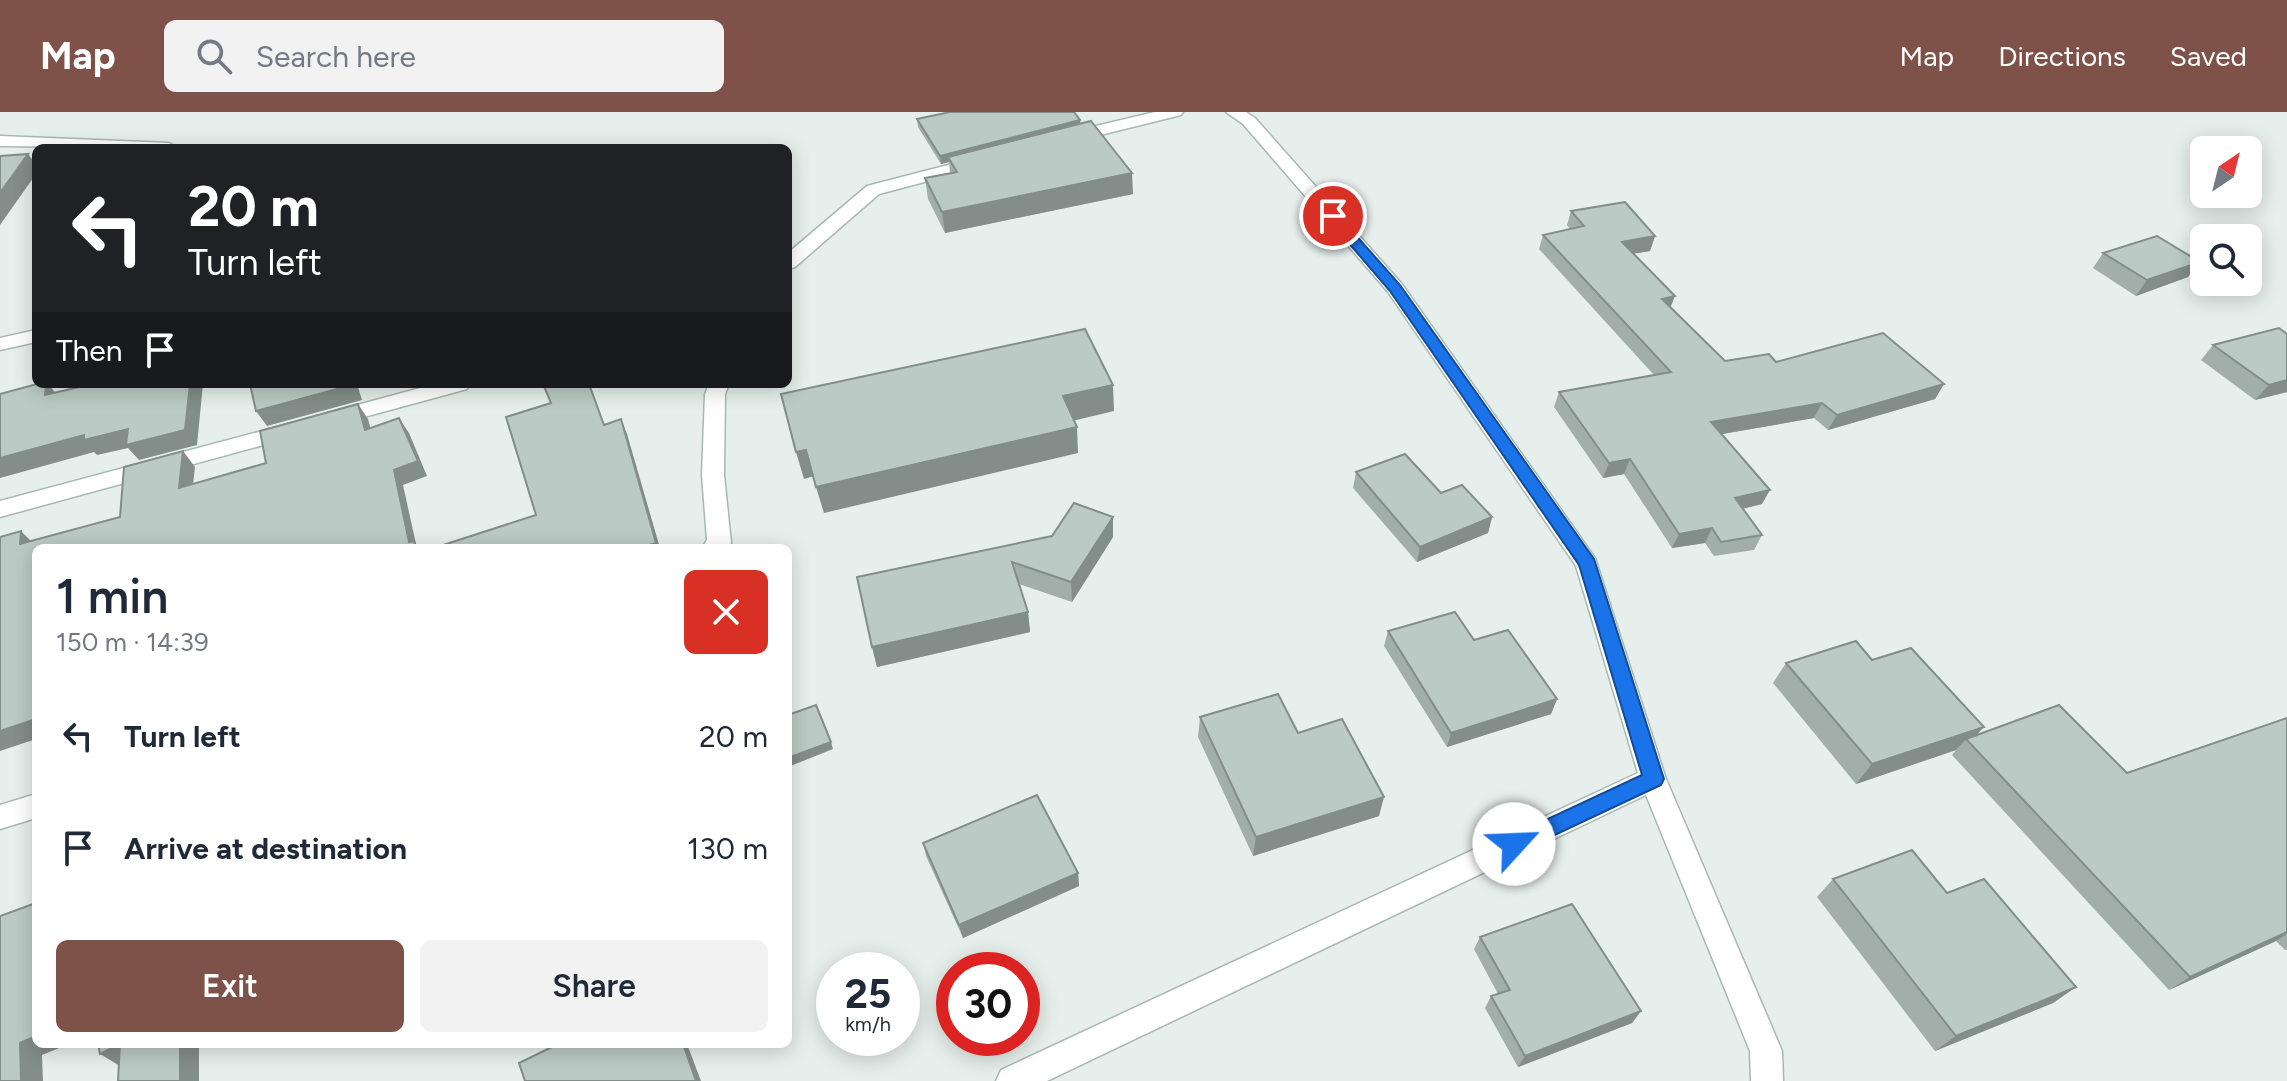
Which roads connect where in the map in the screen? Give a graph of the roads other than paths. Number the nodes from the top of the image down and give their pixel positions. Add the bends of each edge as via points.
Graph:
1 (1175, 112) edge
2 (1234, 112) edge
3 (0, 141) edge
4 (72, 144) edge
5 (1047, 144) edge
6 (1000, 156) edge
7 (792, 258) edge
8 (32, 337) edge
9 (0, 344) edge
10 (445, 388) edge
11 (717, 388) edge
12 (0, 509) edge
13 (718, 544) edge
14 (1653, 779) junction
15 (32, 807) edge
16 (0, 817) edge
17 (1012, 1081) edge
18 (1767, 1081) edge

1 - 5 street
2 - 14 street via 1249,121 1395,288 1587,564
3 - 4 street
6 - 7 street via 873,190
8 - 9 street
10 - 12 street
11 - 13 street via 713,475
14 - 17 street
14 - 18 street via 1766,1051
15 - 16 street

